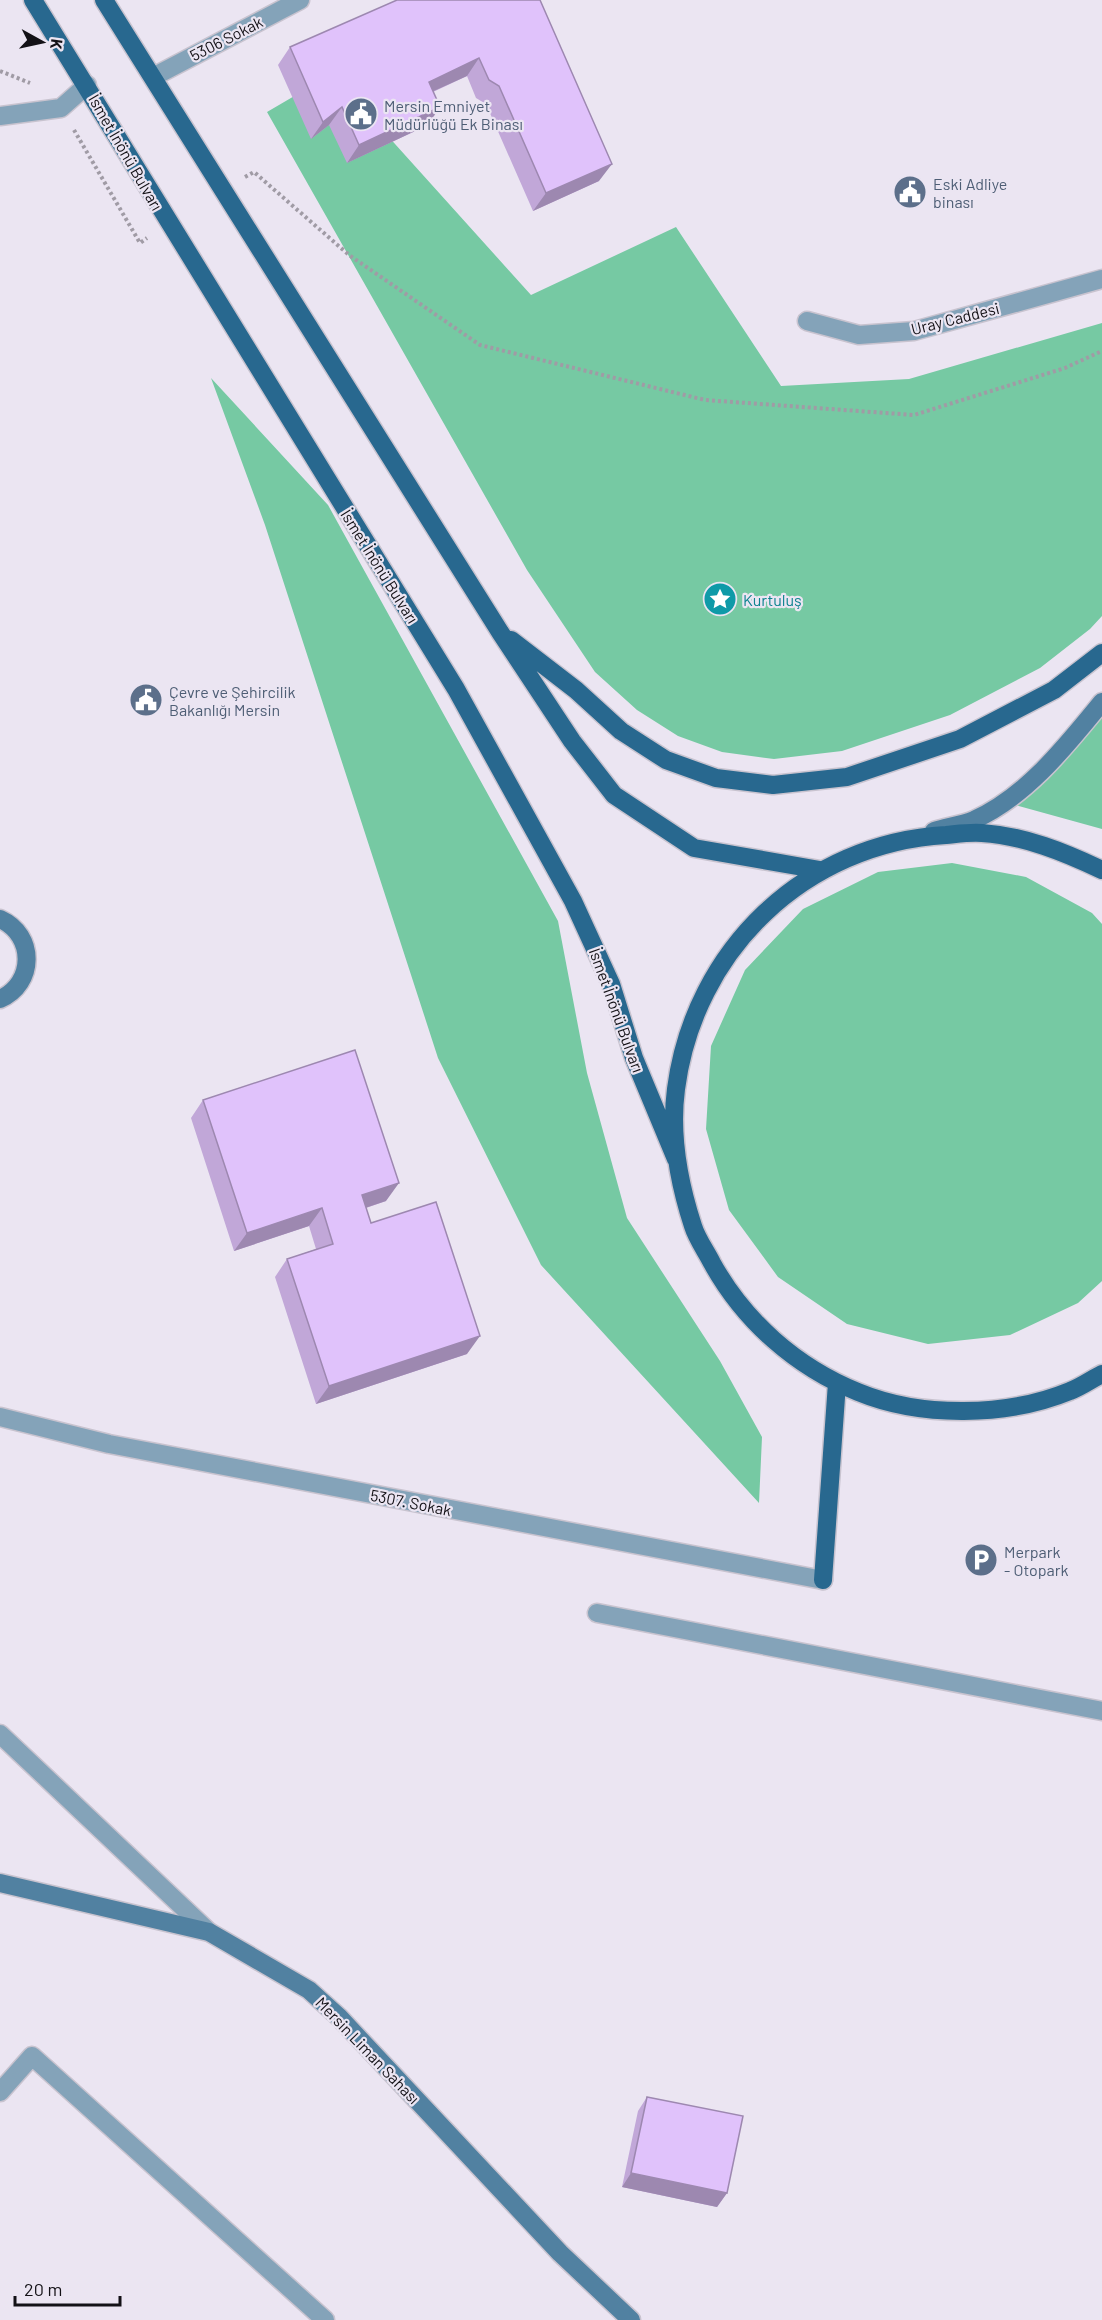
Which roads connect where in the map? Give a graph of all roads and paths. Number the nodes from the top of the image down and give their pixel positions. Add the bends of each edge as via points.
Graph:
1 (33, 0) edge
2 (104, 0) edge
3 (300, 0) edge
4 (0, 71) edge
5 (153, 77) junction
6 (87, 85) junction
7 (61, 108) junction
8 (0, 116) edge
9 (224, 190) junction
10 (169, 225) junction
11 (1102, 279) edge
12 (807, 321) dead end
13 (1102, 351) edge
14 (500, 632) junction
15 (1102, 653) edge
16 (1102, 702) edge
17 (911, 837) junction
18 (820, 870) junction
19 (1102, 870) edge
20 (0, 919) edge
21 (0, 999) edge
22 (676, 1159) junction
23 (1102, 1374) edge
24 (837, 1383) junction
25 (0, 1417) edge
26 (823, 1580) joint
27 (597, 1613) dead end
28 (1102, 1711) edge
29 (0, 1734) edge
30 (0, 1883) edge
31 (209, 1932) junction
32 (0, 2092) edge
33 (325, 2320) edge
34 (632, 2320) edge

1 - 6 main road, İsmet İnönü Bulvarı
2 - 5 main road
3 - 5 street, 5306 Sokak
4 - 7 path via 52,92
5 - 9 main road
6 - 7 street
6 - 10 main road, İsmet İnönü Bulvarı
7 - 8 street
7 - 10 path via 140,243
9 - 13 path via 254,172 349,255 480,345 705,400 914,415 1065,368
9 - 14 main road
10 - 22 main road, İsmet İnönü Bulvarı via 456,689 573,902 611,984 634,1058
11 - 12 street, Uray Caddesi via 914,331 859,335
14 - 15 main road via 576,690 621,731 666,760 716,778 773,785 847,777 960,739 1054,690
14 - 18 main road via 572,741 614,795 694,848
16 - 17 street via 1060,753 1012,797 974,820
17 - 18 main road via 864,850
17 - 19 main road via 982,833 1052,846
18 - 22 main road via 765,910 721,963 690,1024 675,1091
20 - 21 street via 23,939 27,967 14,992
22 - 24 main road via 693,1229 728,1292 776,1344
23 - 24 main road via 1070,1391 1004,1409 935,1411 868,1396
24 - 26 main road
25 - 26 street, 5307. Sokak via 109,1444
27 - 28 street
29 - 31 street
30 - 31 street, Mersin Liman Sahası
31 - 34 street, Mersin Liman Sahası via 309,1990 339,2017 560,2253
32 - 33 street via 32,2056

